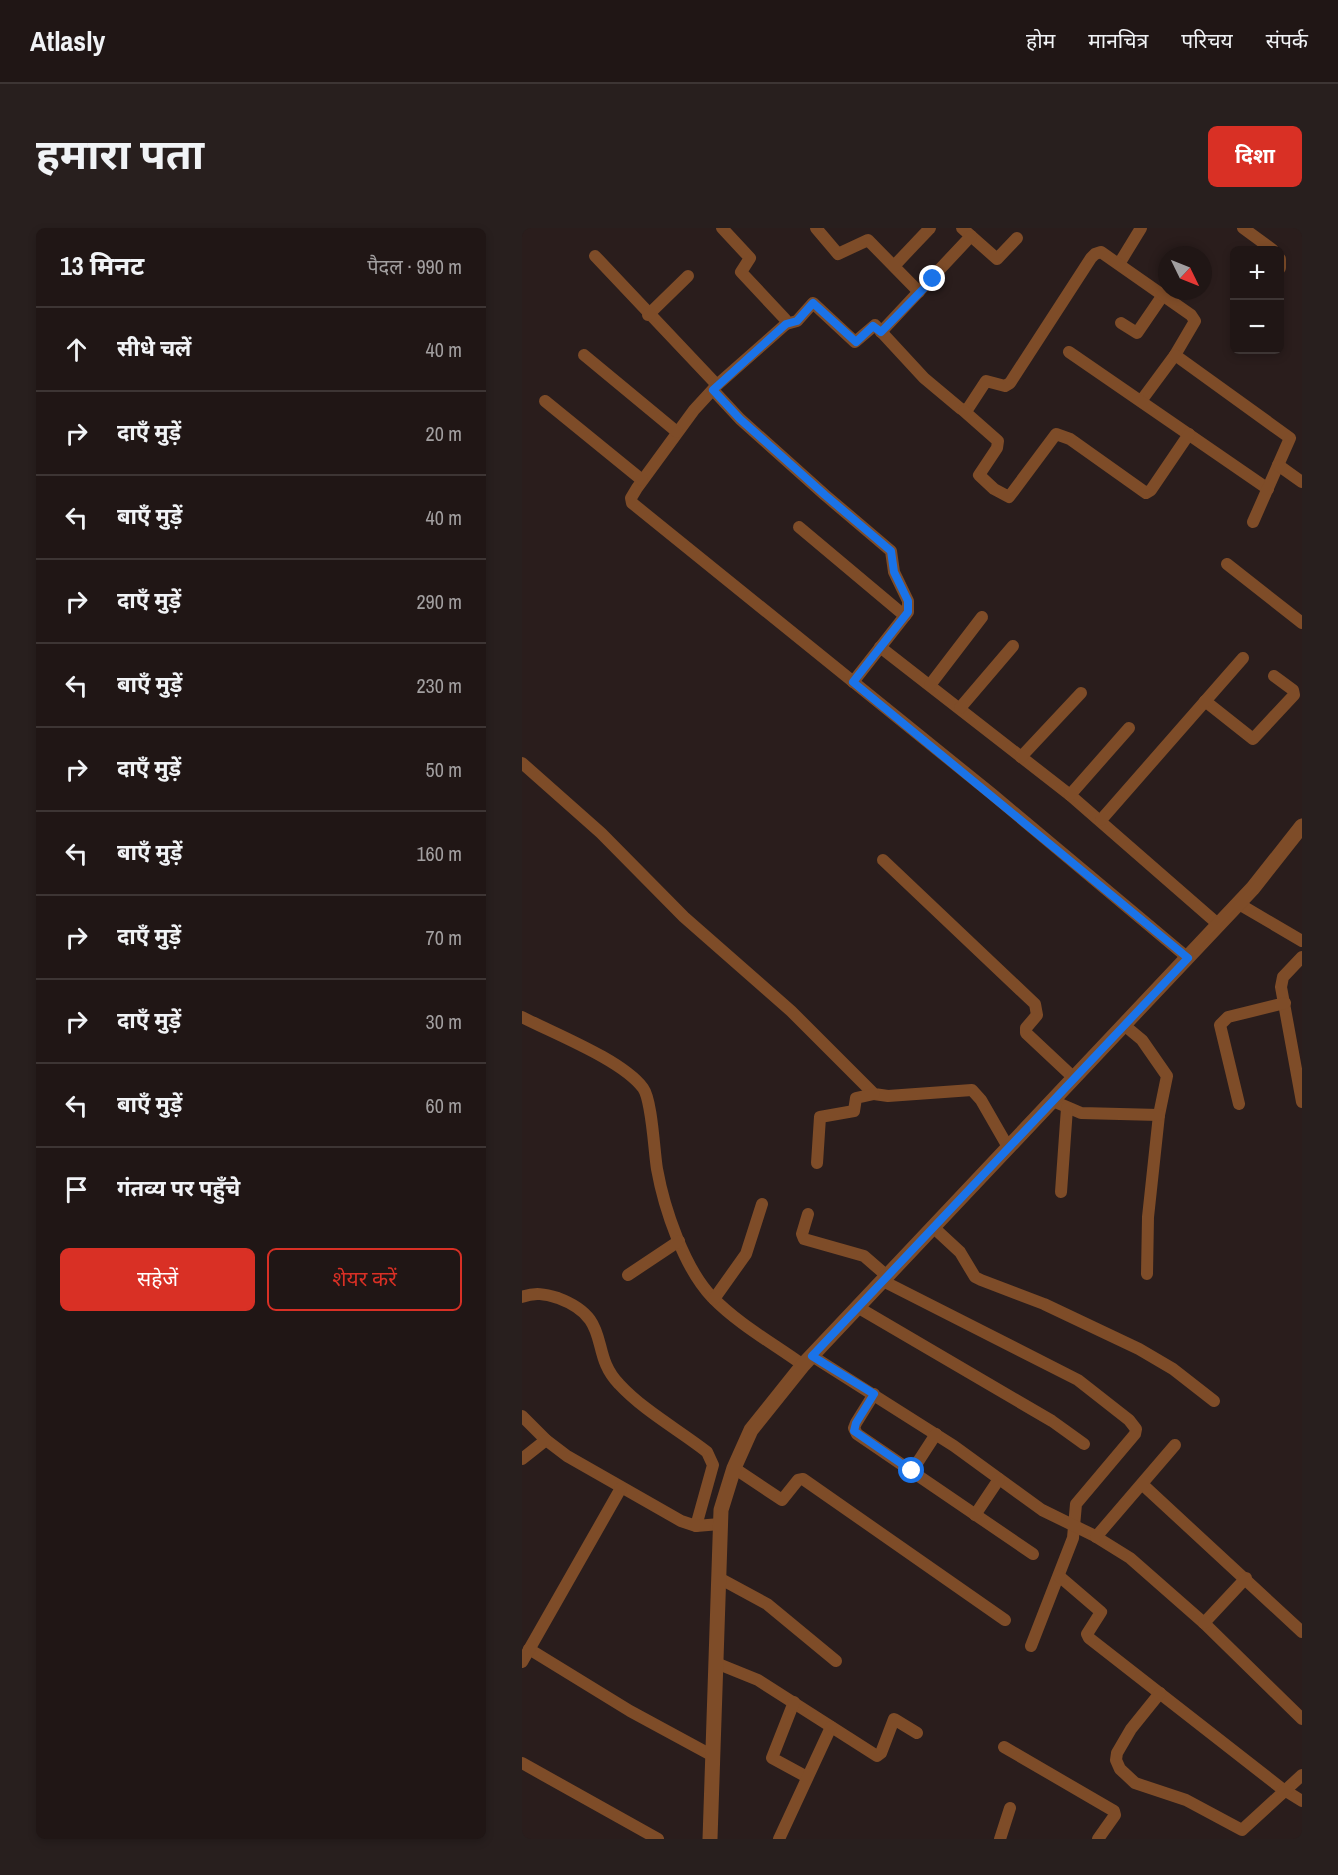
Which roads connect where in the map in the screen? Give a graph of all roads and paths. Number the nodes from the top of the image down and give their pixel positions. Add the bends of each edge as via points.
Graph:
1 (722, 228) edge
2 (816, 228) edge
3 (930, 228) edge
4 (1141, 228) edge
5 (1243, 228) edge
6 (965, 230) edge
7 (1017, 238) dead end
8 (1268, 246) edge
9 (595, 256) dead end
10 (1119, 264) junction
11 (894, 266) junction
12 (688, 276) dead end
13 (919, 292) junction
14 (1158, 292) edge
15 (1160, 300) edge
16 (1168, 300) edge
17 (648, 315) junction
18 (1120, 323) dead end
19 (786, 324) junction
20 (881, 332) junction
21 (1070, 352) dead end
22 (584, 355) dead end
23 (1175, 355) junction
24 (715, 387) junction
25 (545, 401) dead end
26 (1141, 401) junction
27 (964, 411) junction
28 (677, 432) junction
29 (1190, 434) junction
30 (1278, 465) junction
31 (642, 480) junction
32 (1302, 482) edge
33 (1268, 489) junction
34 (1253, 522) dead end
35 (799, 527) dead end
36 (1227, 564) dead end
37 (905, 616) junction
38 (982, 617) dead end
39 (1302, 623) edge
40 (1013, 646) dead end
41 (880, 647) junction
42 (1243, 658) dead end
43 (1274, 676) dead end
44 (853, 682) junction
45 (930, 685) junction
46 (1081, 693) dead end
47 (1205, 701) junction
48 (960, 708) junction
49 (1129, 728) dead end
50 (1021, 757) junction
51 (522, 763) edge
52 (1070, 795) junction
53 (1101, 820) junction
54 (1302, 826) edge
55 (883, 860) dead end
56 (1239, 904) junction
57 (1211, 918) junction
58 (1302, 941) edge
59 (1180, 951) junction
60 (1302, 957) edge
61 (1285, 1003) junction
62 (522, 1017) edge
63 (1124, 1025) junction
64 (1068, 1073) junction
65 (874, 1094) junction
66 (1053, 1101) junction
67 (1302, 1102) edge
68 (1239, 1104) dead end
69 (1067, 1108) junction
70 (1159, 1115) junction
71 (1004, 1141) junction
72 (817, 1163) dead end
73 (1060, 1192) dead end
74 (762, 1204) dead end
75 (808, 1214) dead end
76 (933, 1227) junction
77 (679, 1241) junction
78 (881, 1273) junction
79 (1147, 1274) dead end
80 (628, 1275) dead end
81 (522, 1297) edge
82 (714, 1299) junction
83 (859, 1308) junction
84 (802, 1360) junction
85 (874, 1394) junction
86 (1214, 1401) dead end
87 (522, 1416) edge
88 (936, 1434) junction
89 (546, 1440) junction
90 (1083, 1444) dead end
91 (1175, 1445) dead end
92 (522, 1460) edge
93 (734, 1468) junction
94 (912, 1471) junction
95 (999, 1479) junction
96 (1142, 1484) junction
97 (621, 1488) junction
98 (975, 1515) junction
99 (709, 1525) junction
100 (1073, 1526) junction
101 (1096, 1537) junction
102 (1033, 1554) dead end
103 (1059, 1576) junction
104 (718, 1578) junction
105 (1246, 1578) junction
106 (1005, 1620) dead end
107 (1203, 1623) junction
108 (1302, 1632) edge
109 (1031, 1646) dead end
110 (529, 1649) junction
111 (836, 1661) dead end
112 (522, 1662) edge
113 (716, 1663) junction
114 (1160, 1693) junction
115 (794, 1702) junction
116 (1302, 1719) edge
117 (831, 1727) junction
118 (917, 1733) dead end
119 (1004, 1747) dead end
120 (705, 1752) junction
121 (522, 1763) edge
122 (1302, 1775) edge
123 (807, 1777) junction
124 (1284, 1790) junction
125 (1302, 1801) edge
126 (1010, 1808) dead end
127 (658, 1839) edge
128 (710, 1839) edge
129 (779, 1839) edge
130 (1000, 1839) edge
131 (1098, 1839) edge

1 - 19 street via 750,258 741,272
2 - 11 street via 838,254 868,240
3 - 11 street
4 - 10 street
5 - 8 street
6 - 7 street via 997,259
6 - 13 street
9 - 17 street
10 - 14 street
10 - 27 street via 1101,252 1095,254 1010,383 1005,386 986,381
11 - 13 street
12 - 17 street
13 - 20 street
15 - 18 street via 1137,333
16 - 23 street via 1195,321
17 - 24 street
19 - 20 street via 797,321 813,303 855,342 873,326
19 - 24 street
20 - 27 street via 924,378
21 - 26 street
22 - 28 street
23 - 26 street
23 - 30 street via 1289,436
24 - 28 street
24 - 37 street via 740,419 891,551 894,572 908,601
25 - 31 street
26 - 29 street
27 - 29 street via 998,441 979,475 1009,496 1056,434 1070,439 1146,493
28 - 31 street
29 - 33 street
30 - 32 street
30 - 33 street
31 - 44 street via 631,498 635,506
33 - 34 street
35 - 37 street
36 - 39 street
37 - 41 street
38 - 45 street
40 - 48 street
41 - 44 street
41 - 45 street
42 - 47 street
43 - 47 street via 1294,695 1253,739
44 - 59 street
45 - 48 street
46 - 50 street
47 - 53 street
48 - 50 street
49 - 52 street
50 - 52 street
51 - 65 street via 601,833 684,917 791,1011
52 - 53 street
53 - 57 street
54 - 56 street
55 - 64 street via 1035,1004 1037,1015 1026,1033
56 - 57 street
56 - 58 street
57 - 59 street
59 - 63 street
60 - 61 street via 1283,977
61 - 67 street
61 - 68 street via 1228,1017 1220,1024
62 - 77 street via 616,1065 645,1090 660,1181
63 - 64 street
63 - 70 street via 1142,1040 1166,1073
64 - 66 street
65 - 71 street via 972,1090
65 - 72 street via 856,1098 854,1111 820,1117
66 - 69 street
66 - 71 street
69 - 70 street via 1080,1113
69 - 73 street
70 - 79 street via 1148,1217
71 - 76 street
74 - 82 street via 746,1254
75 - 78 street via 804,1239 858,1254
76 - 78 street
76 - 86 street via 960,1252 975,1277 1044,1304 1139,1349
77 - 80 street
77 - 82 street
78 - 83 street
78 - 100 street via 1078,1380 1134,1425 1134,1434 1076,1504
81 - 99 street via 544,1294 582,1310 595,1326 609,1371 620,1386 707,1452 713,1465
82 - 84 street
83 - 84 street
83 - 90 street via 1052,1421
84 - 85 street
84 - 93 street via 751,1430
85 - 88 street
85 - 94 street via 854,1431
87 - 89 street
88 - 94 street
88 - 95 street
89 - 92 street
89 - 97 street
91 - 96 street
93 - 99 street via 721,1510
93 - 106 street via 782,1500 803,1479
94 - 98 street
95 - 98 street
95 - 100 street
96 - 101 street
96 - 105 street
97 - 99 street
97 - 110 street
98 - 102 street
99 - 104 street
100 - 101 street
100 - 103 street
101 - 107 street via 1153,1576
103 - 109 street
103 - 114 street via 1101,1612 1087,1636
104 - 111 street via 767,1604
104 - 113 street
105 - 107 street
105 - 108 street
107 - 116 street
110 - 112 street
110 - 120 street
113 - 115 street via 745,1673
113 - 120 street
114 - 124 street
114 - 124 street via 1117,1753 1117,1763 1129,1780 1186,1800 1242,1830
115 - 117 street
115 - 123 street via 772,1758
117 - 118 street via 877,1756 894,1719
117 - 123 street
119 - 131 street via 1112,1809 1115,1815
120 - 128 street
121 - 127 street
122 - 124 street
123 - 129 street
124 - 125 street
126 - 130 street

